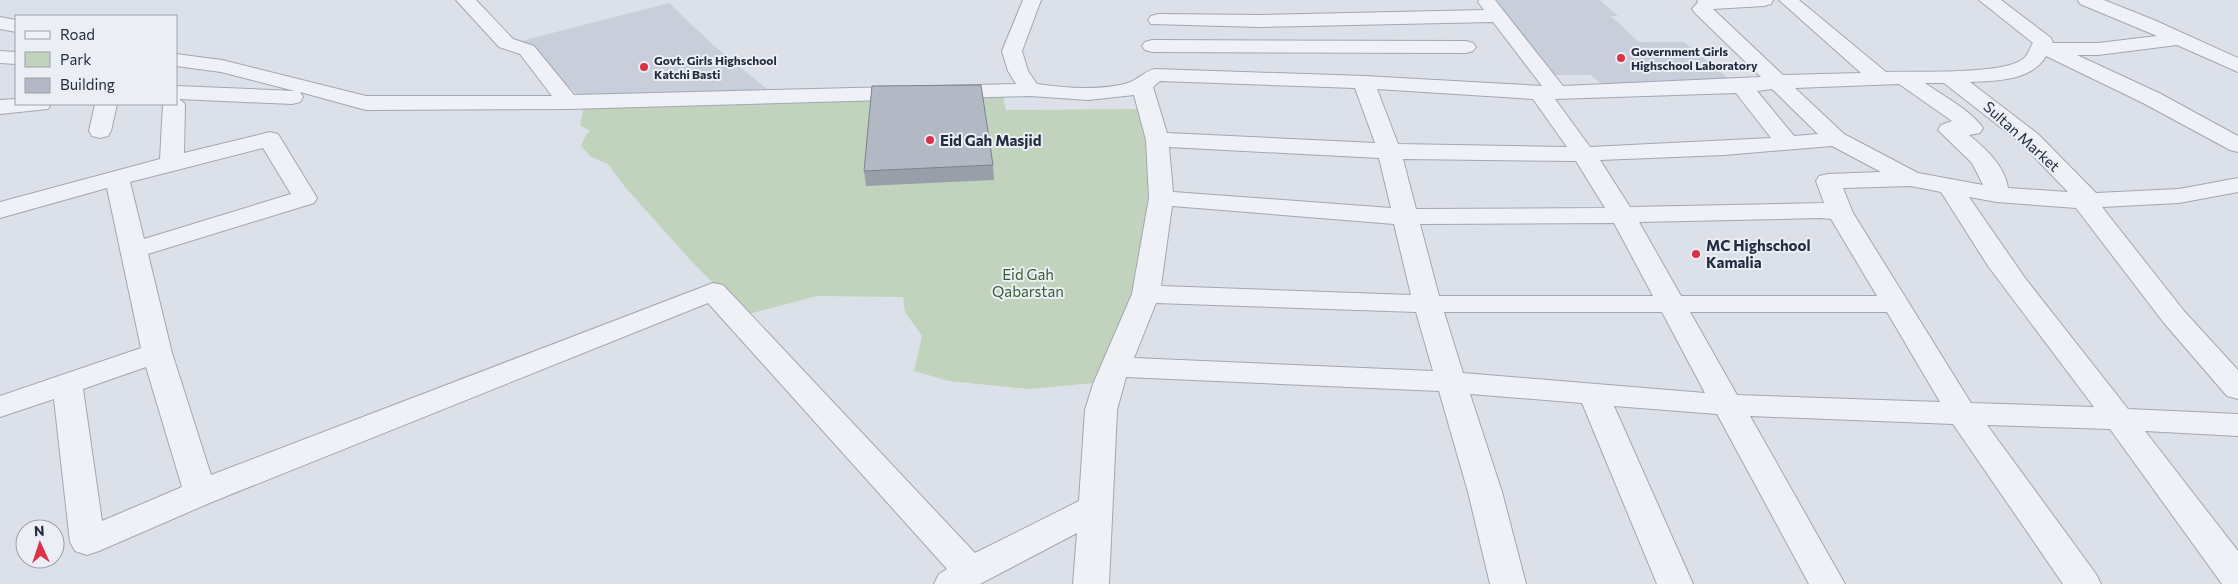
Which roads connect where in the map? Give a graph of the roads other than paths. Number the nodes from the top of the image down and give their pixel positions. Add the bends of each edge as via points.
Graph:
1 (464, 0) edge
2 (1032, 0) edge
3 (1165, 0) edge
4 (1281, 0) edge
5 (1345, 0) edge
6 (1415, 0) edge
7 (1484, 0) edge
8 (1764, 0) edge
9 (1788, 0) edge
10 (1988, 0) edge
11 (2087, 0) edge
12 (1707, 1) edge
13 (1426, 16) junction
14 (1497, 16) junction
15 (1358, 19) junction
16 (1158, 20) junction
17 (1288, 20) junction
18 (0, 23) edge
19 (15, 26) edge
20 (2180, 39) junction
21 (1152, 46) junction
22 (2041, 46) junction
23 (1466, 47) dead end
24 (1375, 48) junction
25 (0, 58) edge
26 (15, 58) edge
27 (180, 63) edge
28 (2238, 66) edge
29 (1949, 76) junction
30 (1903, 77) junction
31 (1880, 78) junction
32 (1148, 80) junction
33 (1776, 82) junction
34 (1375, 83) junction
35 (1742, 86) junction
36 (1030, 90) junction
37 (178, 92) edge
38 (1548, 92) junction
39 (568, 102) junction
40 (366, 103) junction
41 (27, 105) edge
42 (106, 105) edge
43 (174, 105) edge
44 (0, 107) edge
45 (100, 131) dead end
46 (1836, 139) junction
47 (1157, 140) junction
48 (1788, 144) junction
49 (2238, 145) edge
50 (1389, 151) junction
51 (1584, 154) junction
52 (172, 163) junction
53 (117, 178) junction
54 (1911, 179) junction
55 (2238, 185) edge
56 (1950, 186) junction
57 (1997, 194) junction
58 (1161, 198) junction
59 (2087, 201) junction
60 (0, 210) edge
61 (1840, 213) junction
62 (1622, 215) junction
63 (1404, 217) junction
64 (134, 250) junction
65 (1146, 294) junction
66 (1427, 304) junction
67 (1896, 304) junction
68 (1672, 305) junction
69 (157, 353) junction
70 (1116, 367) junction
71 (1452, 382) junction
72 (67, 383) junction
73 (2238, 389) edge
74 (1594, 394) junction
75 (1729, 405) junction
76 (0, 407) edge
77 (1962, 413) junction
78 (2119, 419) junction
79 (2238, 425) edge
80 (200, 493) junction
81 (1096, 507) junction
82 (962, 578) edge
83 (2238, 578) edge
84 (1091, 584) edge
85 (1508, 584) edge
86 (1675, 584) edge
87 (1827, 584) edge
88 (2083, 584) edge

1 - 39 street via 506,43 527,50
2 - 36 street via 1012,51 1018,71
3 - 16 street
4 - 17 street
5 - 15 street
6 - 13 street
7 - 14 street
8 - 12 street
9 - 31 street
10 - 22 street via 2044,42
11 - 20 street
12 - 33 street via 1702,9
13 - 14 street
13 - 15 street
14 - 38 street via 1534,61
15 - 17 street
15 - 24 street
16 - 17 street
16 - 21 street
18 - 19 street
20 - 22 street via 2098,49 2056,50
20 - 28 street
21 - 24 street
21 - 32 street
22 - 29 street via 2032,63 2010,72
22 - 49 street via 2151,98
23 - 24 street
24 - 34 street
25 - 26 street
27 - 40 street via 222,66
29 - 30 street
29 - 59 street, Sultan Market via 2030,139
30 - 31 street
30 - 57 street via 1972,128 1949,130 1991,170
31 - 33 street
32 - 34 street
32 - 36 street via 1120,90 1085,94
32 - 47 street
33 - 35 street
33 - 46 street
34 - 38 street
34 - 50 street
35 - 38 street
35 - 48 street
36 - 39 street
37 - 40 street via 255,94
38 - 51 street
39 - 40 street
41 - 44 street
42 - 45 street
43 - 52 street
46 - 48 street
46 - 54 street
47 - 50 street
47 - 58 street
48 - 51 street
50 - 51 street
50 - 63 street
51 - 62 street
52 - 53 street
52 - 64 street via 270,139 305,198
53 - 60 street
53 - 64 street
54 - 56 street
54 - 61 street via 1828,181
55 - 59 street via 2179,196
56 - 57 street
56 - 78 street via 1971,223 2020,292
57 - 59 street
58 - 63 street
58 - 65 street
59 - 73 street, Sultan Market via 2174,317
61 - 62 street via 1820,210
61 - 67 street
62 - 63 street
62 - 68 street
63 - 66 street
64 - 69 street
65 - 66 street
65 - 70 street
66 - 68 street
66 - 71 street
67 - 68 street
67 - 77 street
68 - 75 street
69 - 72 street
69 - 80 street
70 - 71 street
70 - 81 street via 1101,410
71 - 74 street
71 - 85 street
72 - 76 street
72 - 80 street via 87,542
74 - 75 street
74 - 86 street
75 - 77 street
75 - 87 street
77 - 78 street
77 - 88 street
78 - 79 street
78 - 83 street
80 - 82 street via 713,292
81 - 82 street
81 - 84 street

